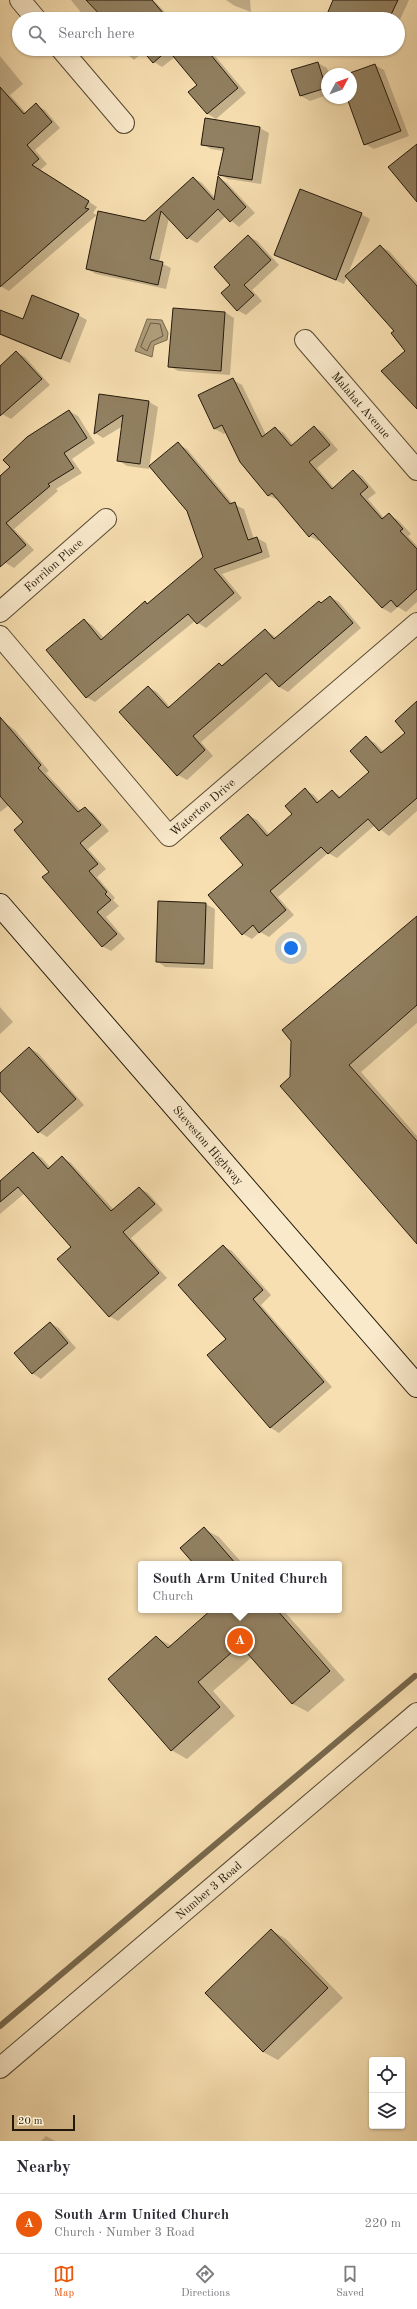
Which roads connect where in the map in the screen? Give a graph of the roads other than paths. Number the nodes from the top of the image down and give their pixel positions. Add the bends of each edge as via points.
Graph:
1 (20, 0) edge
2 (30, 12) edge
3 (67, 56) edge
4 (124, 123) dead end
5 (305, 340) dead end
6 (417, 470) edge
7 (106, 519) dead end
8 (0, 612) edge
9 (417, 623) edge
10 (0, 636) edge
11 (0, 905) edge
12 (417, 1386) edge
13 (417, 1713) edge
14 (0, 2068) edge

1 - 2 street
3 - 4 street
5 - 6 street, Malahat Avenue
7 - 8 street, Forrilon Place
9 - 10 street, Waterton Drive via 169,836
11 - 12 main road, Steveston Highway
13 - 14 street, Number 3 Road

